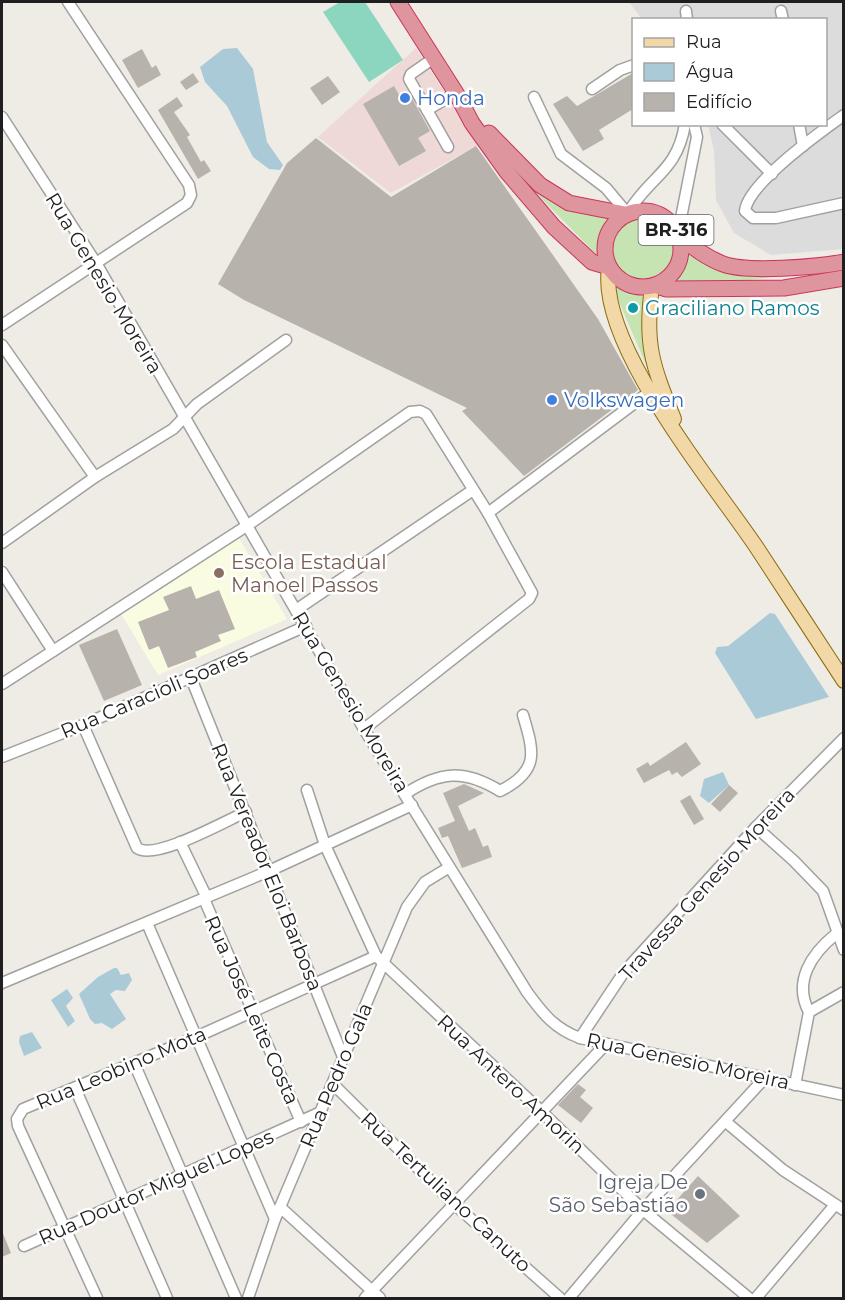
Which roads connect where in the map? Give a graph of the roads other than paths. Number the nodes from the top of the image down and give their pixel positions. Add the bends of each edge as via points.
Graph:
1 (68, 2) edge
2 (398, 2) edge
3 (434, 58) junction
4 (632, 65) edge
5 (592, 89) dead end
6 (458, 96) junction
7 (534, 98) dead end
8 (427, 110) junction
9 (843, 115) edge
10 (2, 117) edge
11 (685, 126) edge
12 (694, 126) edge
13 (724, 126) edge
14 (799, 126) edge
15 (803, 146) junction
16 (448, 147) dead end
17 (772, 174) junction
18 (843, 203) edge
19 (626, 214) junction
20 (679, 235) junction
21 (96, 262) junction
22 (843, 262) edge
23 (609, 268) junction
24 (843, 278) edge
25 (654, 287) junction
26 (2, 324) edge
27 (286, 340) dead end
28 (2, 345) edge
29 (648, 393) junction
30 (184, 418) junction
31 (681, 438) junction
32 (95, 477) junction
33 (473, 490) junction
34 (488, 513) junction
35 (248, 525) junction
36 (2, 543) edge
37 (2, 572) edge
38 (296, 610) junction
39 (306, 626) junction
40 (53, 651) junction
41 (191, 678) junction
42 (843, 681) edge
43 (2, 684) edge
44 (523, 715) dead end
45 (83, 725) junction
46 (364, 729) junction
47 (843, 738) edge
48 (2, 757) edge
49 (307, 790) dead end
50 (405, 794) junction
51 (412, 805) junction
52 (246, 812) junction
53 (756, 827) junction
54 (180, 842) junction
55 (325, 845) junction
56 (448, 868) junction
57 (269, 871) junction
58 (205, 898) junction
59 (147, 923) junction
60 (836, 934) junction
61 (843, 950) edge
62 (379, 960) junction
63 (2, 983) edge
64 (314, 986) junction
65 (843, 992) edge
66 (253, 1011) junction
67 (809, 1012) junction
68 (195, 1037) junction
69 (580, 1038) junction
70 (606, 1044) junction
71 (344, 1057) junction
72 (134, 1063) junction
73 (764, 1079) junction
74 (333, 1084) junction
75 (795, 1085) junction
76 (75, 1088) junction
77 (843, 1095) edge
78 (321, 1112) junction
79 (542, 1112) junction
80 (301, 1122) junction
81 (726, 1122) junction
82 (243, 1148) junction
83 (184, 1173) junction
84 (124, 1199) junction
85 (454, 1204) junction
86 (280, 1207) junction
87 (839, 1208) edge
88 (643, 1210) junction
89 (275, 1219) junction
90 (64, 1228) junction
91 (24, 1246) dead end
92 (372, 1296) edge
93 (97, 1299) edge
94 (167, 1299) edge
95 (236, 1299) edge
96 (248, 1299) edge
97 (560, 1299) edge
98 (569, 1299) edge
99 (749, 1299) edge
100 (756, 1299) edge

1 - 21 street via 189,185 191,195 187,203
2 - 3 highway, BR-316
3 - 6 highway, BR-316
3 - 8 street via 409,79
4 - 5 street
6 - 8 street
6 - 19 highway, BR-316 via 540,185 569,203
6 - 23 highway, BR-316 via 507,172 554,226 592,262
7 - 19 street via 561,154 606,188
8 - 16 street
9 - 15 street
10 - 21 street, Rua Genesio Moreira
11 - 19 street via 680,148 670,164
12 - 20 street via 697,137
13 - 17 street
14 - 15 street
15 - 17 street
17 - 18 street via 746,201 746,212 753,218 776,218
19 - 20 highway, BR-316 via 647,210 658,213 668,219
19 - 23 highway, BR-316 via 608,231 604,242
20 - 22 highway, BR-316 via 705,256 735,267
20 - 25 highway, BR-316 via 682,248 676,270
21 - 26 street
21 - 30 street, Rua Genesio Moreira
23 - 25 highway, BR-316 via 624,283
23 - 29 main road via 607,283 615,318
24 - 25 highway, BR-316 via 784,288
25 - 31 main road via 648,336 654,368
27 - 30 street via 196,404
28 - 32 street
29 - 31 main road
29 - 34 street
30 - 32 street via 173,429
30 - 35 street, Rua Genesio Moreira
31 - 42 main road
32 - 36 street
33 - 34 street
33 - 35 street via 426,414 410,412
33 - 38 street
34 - 46 street via 532,593 529,599
35 - 38 street, Rua Genesio Moreira
35 - 40 street
37 - 40 street
38 - 39 street, Rua Genesio Moreira
39 - 41 street, Rua Caracioli Soares
39 - 46 street, Rua Genesio Moreira
40 - 43 street
41 - 45 street, Rua Caracioli Soares
41 - 52 street, Rua Vereador Eloi Barbosa
44 - 50 street via 533,750 520,781 501,791 478,778 446,776 425,781
45 - 48 street, Rua Caracioli Soares
45 - 54 street via 137,848 153,852
46 - 50 street, Rua Genesio Moreira
47 - 53 street, Travessa Genesio Moreira
49 - 55 street
50 - 51 street, Rua Genesio Moreira
51 - 55 street
51 - 56 street, Rua Genesio Moreira
52 - 54 street
52 - 57 street, Rua Vereador Eloi Barbosa
53 - 60 street via 823,891
53 - 69 street, Travessa Genesio Moreira via 624,972
54 - 58 street, Rua José Leite Costa
55 - 57 street
55 - 62 street
56 - 62 street, Rua Pedro Gala via 415,893
56 - 69 street, Rua Genesio Moreira via 543,1014 555,1026
57 - 58 street
57 - 64 street, Rua Vereador Eloi Barbosa
58 - 59 street
58 - 66 street, Rua José Leite Costa
59 - 63 street
59 - 68 street
60 - 61 street
60 - 67 street via 810,964 801,984 802,999
62 - 64 street, Rua Leobino Mota
62 - 71 street, Rua Pedro Gala
62 - 79 street, Rua Antero Amorin
64 - 66 street, Rua Leobino Mota
64 - 71 street, Rua Vereador Eloi Barbosa
65 - 67 street
66 - 68 street, Rua Leobino Mota
66 - 80 street, Rua José Leite Costa
67 - 75 street
68 - 72 street, Rua Leobino Mota
68 - 82 street
69 - 70 street, Rua Genesio Moreira
70 - 73 street, Rua Genesio Moreira
70 - 79 street
71 - 74 street, Rua Pedro Gala
72 - 76 street, Rua Leobino Mota
72 - 83 street
73 - 75 street, Rua Genesio Moreira
73 - 81 street
74 - 78 street, Rua Pedro Gala
74 - 85 street, Rua Tertuliano Canuto
75 - 77 street, Rua Genesio Moreira
76 - 84 street
76 - 90 street, Rua Leobino Mota via 23,1110 17,1119
78 - 80 street, Rua Doutor Miguel Lopes
78 - 86 street, Rua Pedro Gala
79 - 85 street
79 - 88 street, Rua Antero Amorin
80 - 82 street, Rua Doutor Miguel Lopes
81 - 87 street via 783,1170
81 - 88 street
82 - 83 street, Rua Doutor Miguel Lopes
82 - 89 street
83 - 84 street, Rua Doutor Miguel Lopes
83 - 95 street
84 - 90 street, Rua Doutor Miguel Lopes
84 - 94 street
85 - 92 street
85 - 97 street, Rua Tertuliano Canuto
86 - 89 street, Rua Pedro Gala
86 - 92 street
87 - 100 street
88 - 98 street
88 - 99 street, Rua Antero Amorin
89 - 96 street, Rua Pedro Gala
90 - 91 street, Rua Doutor Miguel Lopes
90 - 93 street, Rua Leobino Mota

